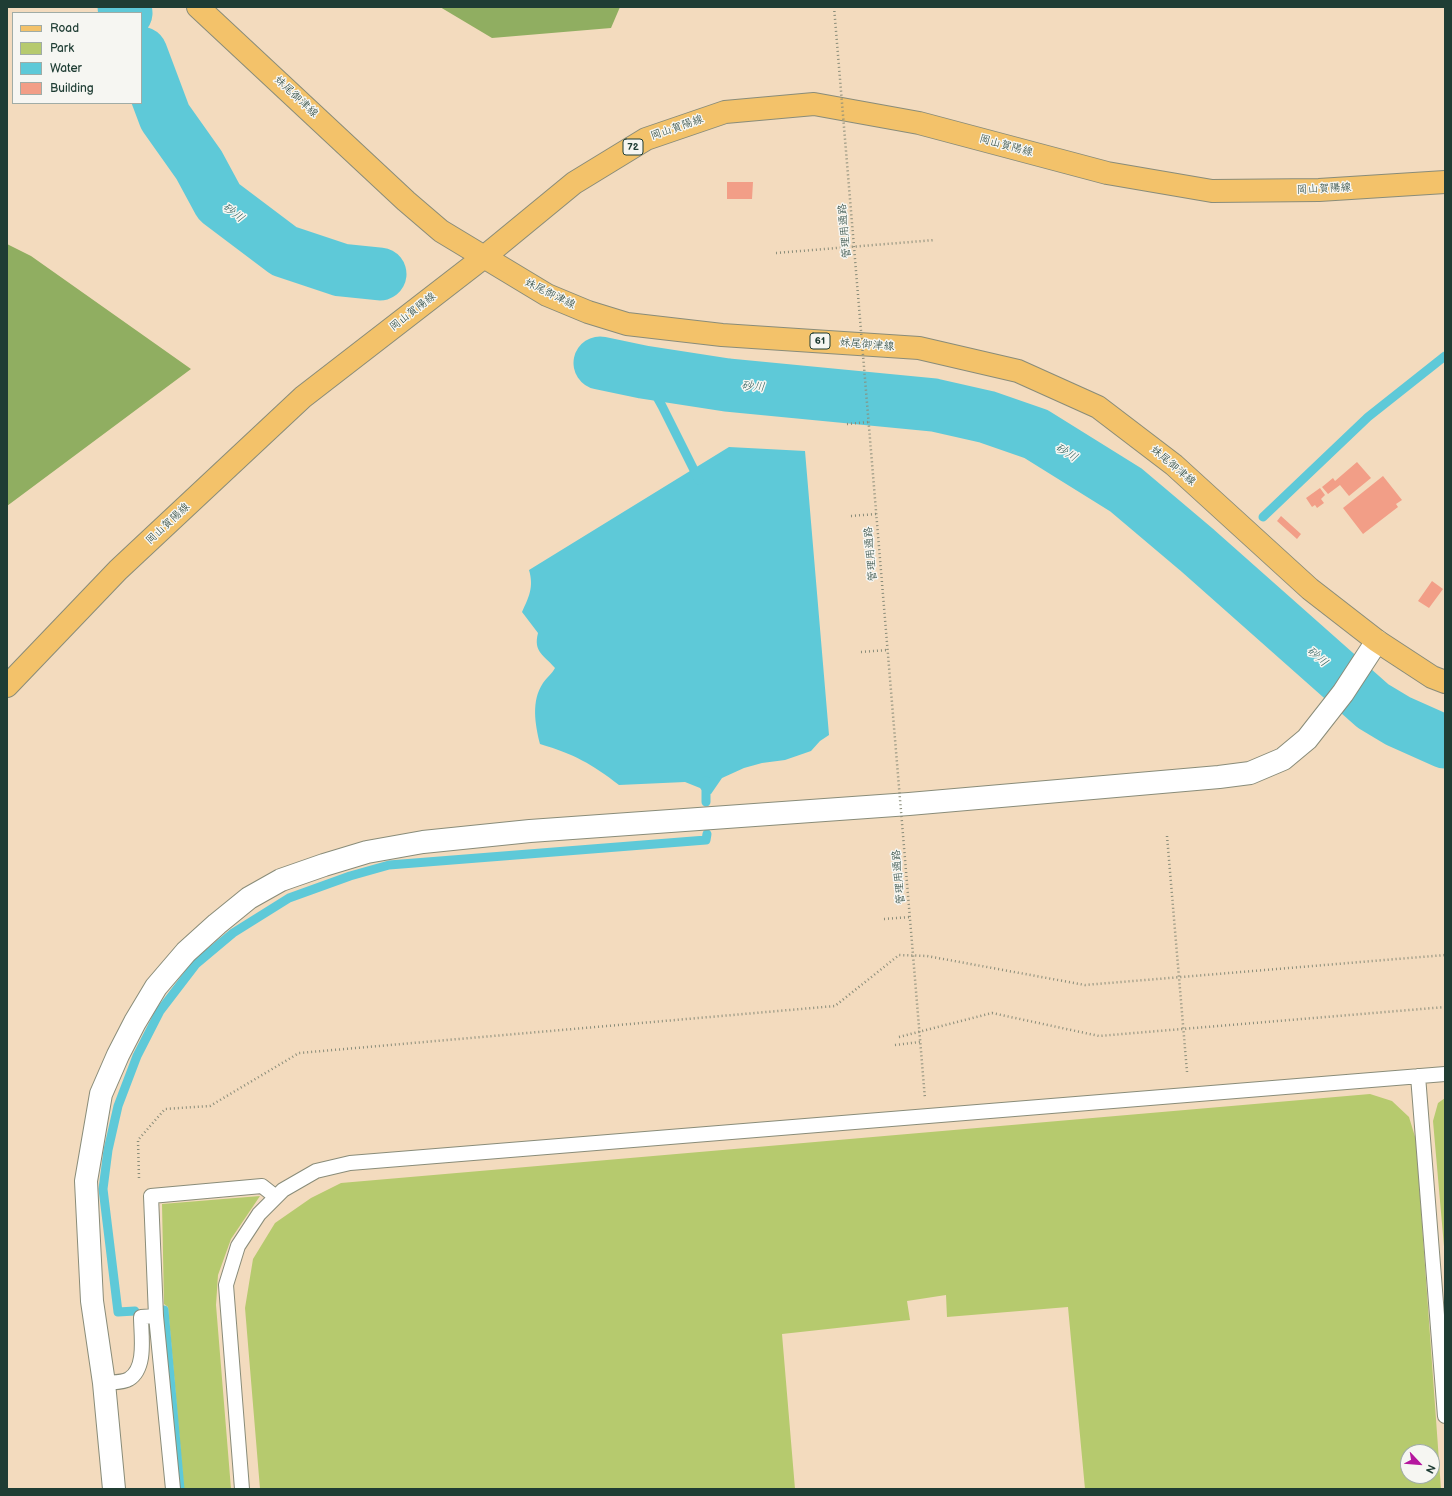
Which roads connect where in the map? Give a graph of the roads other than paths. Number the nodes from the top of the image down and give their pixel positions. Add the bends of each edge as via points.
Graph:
1 (198, 7) edge
2 (1445, 182) edge
3 (484, 257) junction
4 (1377, 641) junction
5 (1445, 682) edge
6 (7, 686) edge
7 (1445, 1074) edge
8 (1418, 1076) junction
9 (276, 1197) junction
10 (156, 1316) junction
11 (104, 1383) junction
12 (1445, 1416) edge
13 (114, 1489) edge
14 (173, 1489) edge
15 (242, 1489) edge

1 - 3 main road, 妹尾御津線 / 61 via 406,201 441,231
2 - 3 main road, 岡山賀陽線 / 72 via 1320,190 1212,191 1107,173 920,123 814,104 725,112 646,139 574,183
3 - 4 main road, 妹尾御津線 / 61 via 547,295 588,312 627,324 722,335 919,348 1018,371 1098,407 1174,465 1310,589
3 - 6 main road, 岡山賀陽線 / 72 via 303,397 118,570
4 - 5 main road, 妹尾御津線 / 61 via 1432,677
4 - 11 street via 1343,693 1307,739 1282,759 1250,773 909,804 530,831 423,842 367,852 281,880 249,898 186,952 156,987 118,1055 101,1094 86,1181 92,1301
7 - 8 lane
8 - 9 lane via 350,1163 316,1171 283,1190
8 - 12 lane
9 - 10 lane via 262,1186 151,1196
9 - 15 lane via 259,1214 238,1246 226,1285
10 - 11 lane via 141,1317 141,1360 137,1371 129,1380
10 - 14 lane
11 - 13 street

